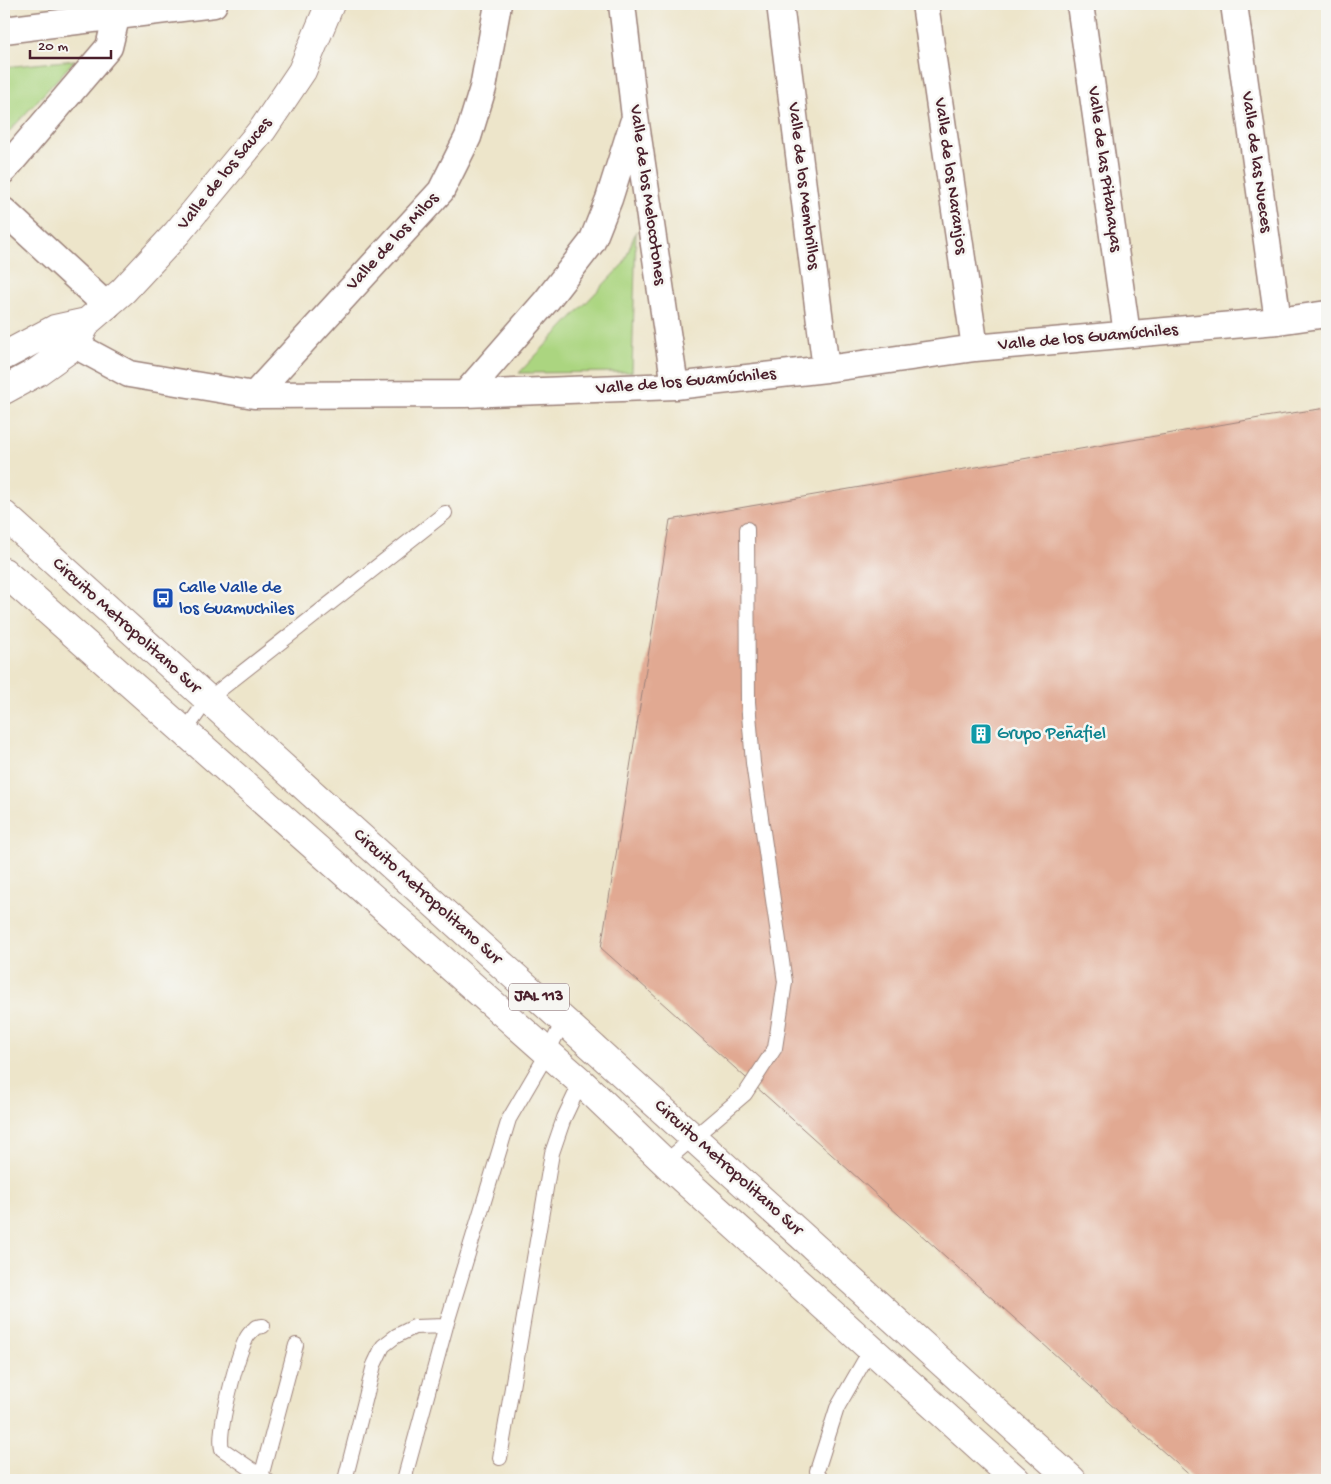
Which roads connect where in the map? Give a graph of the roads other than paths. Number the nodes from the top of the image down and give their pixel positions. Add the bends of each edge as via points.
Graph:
1 (214, 4) edge
2 (330, 4) edge
3 (498, 4) edge
4 (622, 4) edge
5 (780, 4) edge
6 (925, 4) edge
7 (1080, 4) edge
8 (1234, 4) edge
9 (118, 14) junction
10 (4, 30) edge
11 (635, 117) junction
12 (4, 170) edge
13 (4, 211) edge
14 (1327, 314) edge
15 (1278, 321) junction
16 (81, 325) junction
17 (1127, 334) junction
18 (975, 348) junction
19 (4, 356) edge
20 (826, 369) junction
21 (675, 386) junction
22 (4, 390) edge
23 (465, 394) junction
24 (254, 395) junction
25 (445, 513) dead end
26 (4, 515) edge
27 (747, 529) dead end
28 (4, 572) edge
29 (207, 700) junction
30 (184, 731) junction
31 (564, 1019) junction
32 (548, 1054) junction
33 (581, 1082) junction
34 (695, 1138) junction
35 (666, 1162) junction
36 (264, 1326) dead end
37 (446, 1326) junction
38 (296, 1345) dead end
39 (870, 1348) junction
40 (500, 1458) dead end
41 (264, 1479) edge
42 (345, 1480) edge
43 (404, 1480) edge
44 (821, 1480) edge
45 (1016, 1480) edge
46 (1072, 1480) edge

1 - 9 street
2 - 16 main road, Valle de los Sauces via 302,71 264,129 177,233
3 - 24 street, Valle de los Milos via 483,88 468,137 441,191
4 - 11 street, Valle de los Melocotones
5 - 20 street, Valle de los Membrillos
6 - 18 street, Valle de los Naranjos
7 - 17 street, Valle de las Pitahayas
8 - 15 street, Valle de las Nueces
9 - 10 street
9 - 12 street via 109,47
11 - 21 street, Valle de los Melocotones
11 - 23 street via 592,242 548,300
13 - 16 street, Valle de los Guamúchiles via 78,281
14 - 15 street, Valle de los Guamúchiles
15 - 17 street, Valle de los Guamúchiles
16 - 19 main road, Valle de los Sauces
16 - 22 main road, Valle de los Sauces via 37,372
16 - 24 street, Valle de los Guamúchiles via 129,374
17 - 18 street, Valle de los Guamúchiles
18 - 20 street, Valle de los Guamúchiles
20 - 21 street, Valle de los Guamúchiles
21 - 23 street, Valle de los Guamúchiles
23 - 24 street, Valle de los Guamúchiles
25 - 29 lane
26 - 29 main road, Circuito Metropolitano Sur / JAL 113
27 - 34 lane via 749,719 785,982 776,1048 745,1094
28 - 30 main road, Circuito Metropolitano Sur / JAL 113
29 - 30 lane
29 - 31 main road, Circuito Metropolitano Sur / JAL 113
30 - 32 main road, Circuito Metropolitano Sur / JAL 113
31 - 32 lane
31 - 34 main road, Circuito Metropolitano Sur / JAL 113
32 - 33 main road, Circuito Metropolitano Sur / JAL 113
32 - 37 lane via 509,1119
33 - 35 main road, Circuito Metropolitano Sur / JAL 113
33 - 40 lane via 552,1153
34 - 35 lane
34 - 46 main road, Circuito Metropolitano Sur / JAL 113
35 - 39 main road, Circuito Metropolitano Sur / JAL 113
36 - 41 lane via 256,1327 245,1340 219,1440 222,1448
37 - 42 lane via 414,1327 383,1346 374,1365
37 - 43 lane
38 - 41 lane
39 - 44 lane via 837,1408 817,1472
39 - 45 main road, Circuito Metropolitano Sur / JAL 113

